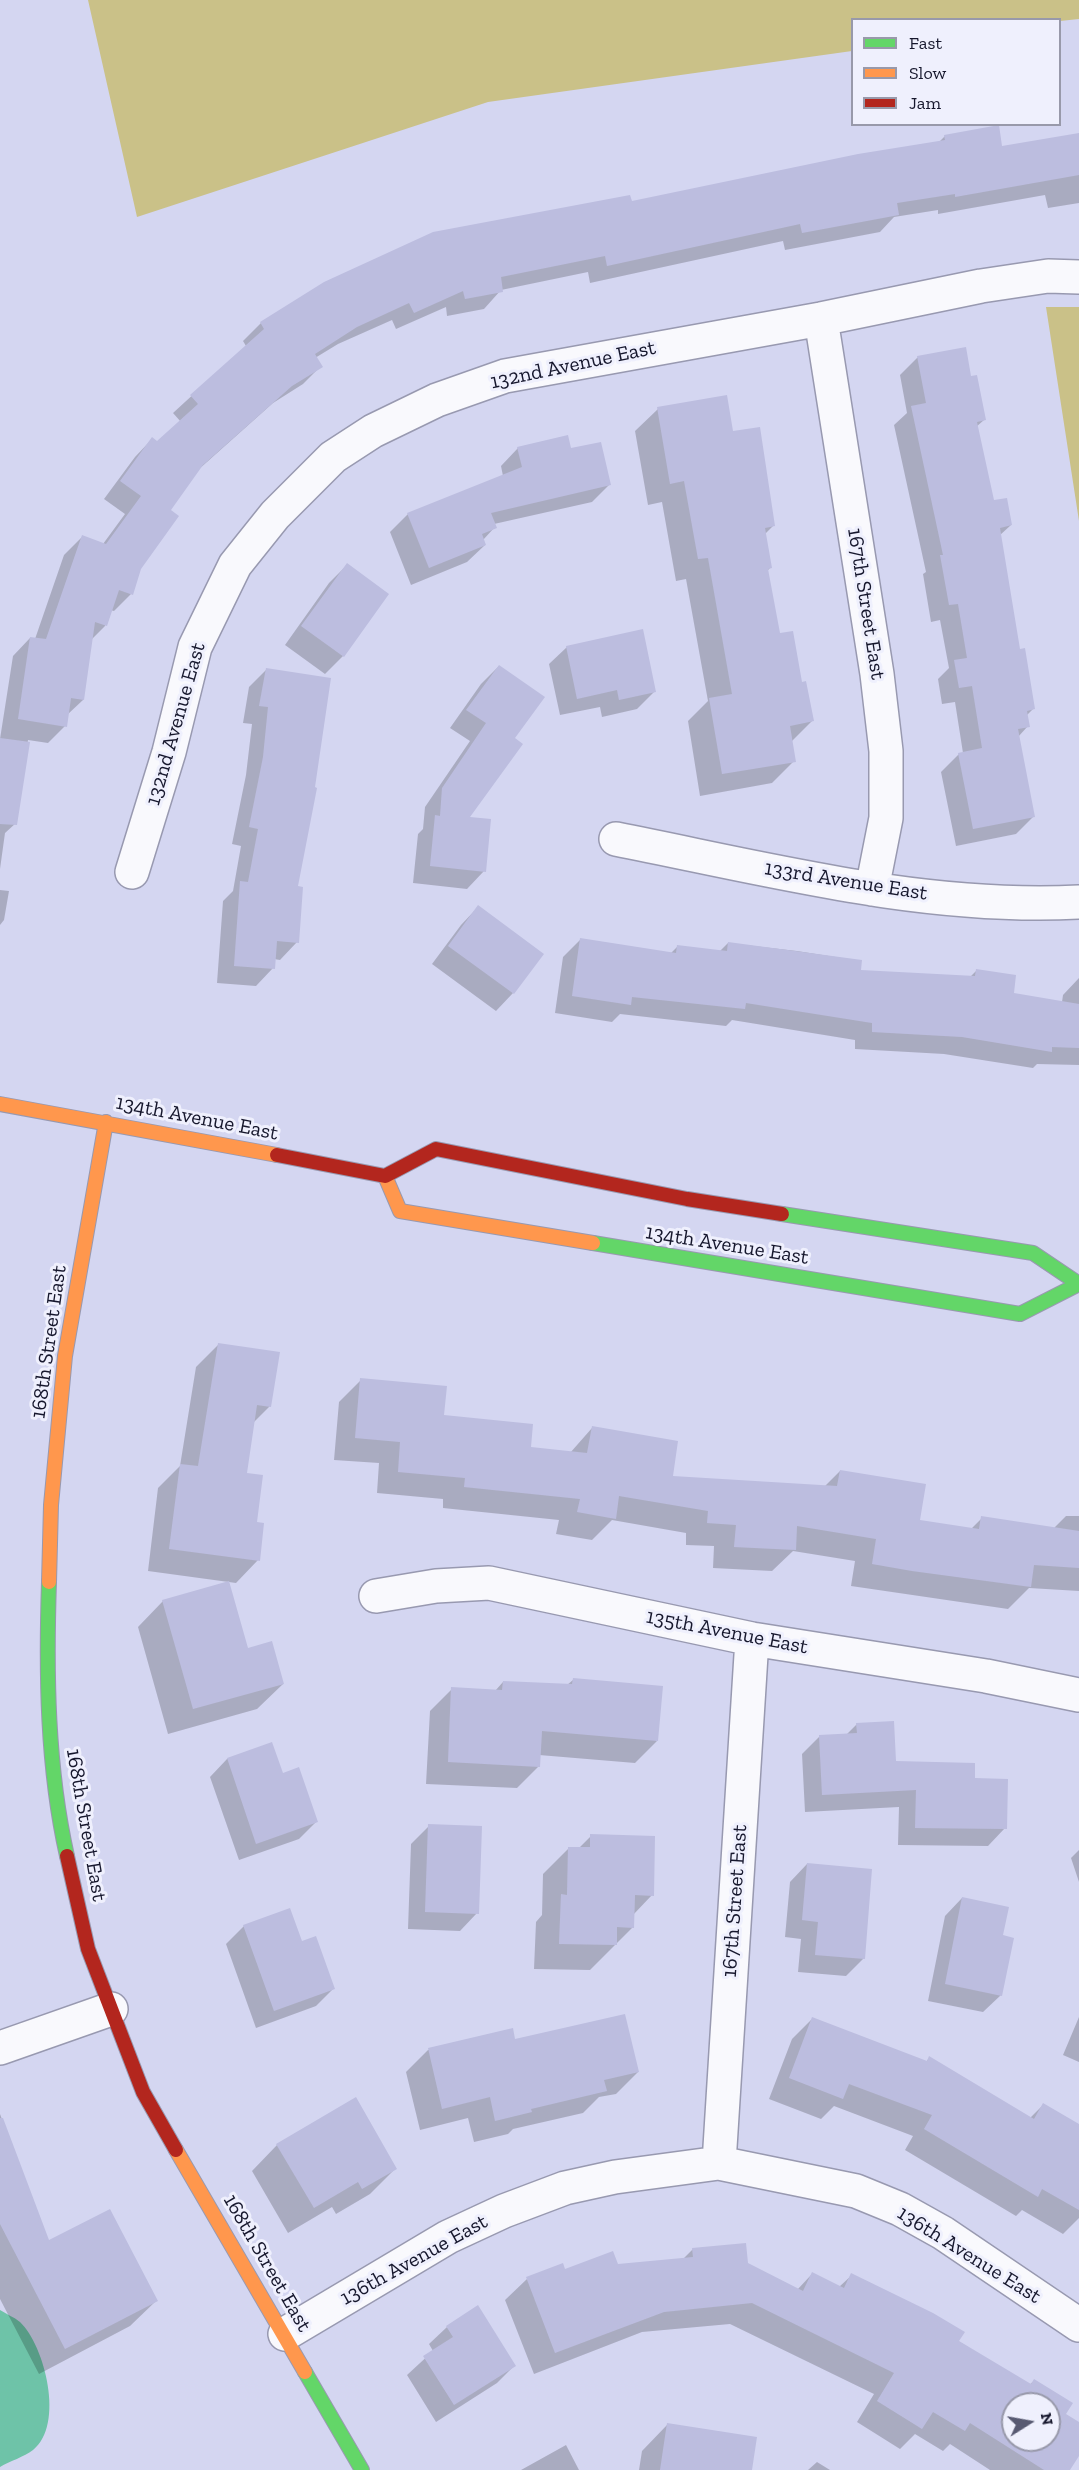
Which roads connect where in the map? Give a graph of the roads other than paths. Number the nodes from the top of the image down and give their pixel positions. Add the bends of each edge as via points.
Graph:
1 (1079, 277) edge
2 (821, 319) junction
3 (616, 839) dead end
4 (132, 872) dead end
5 (872, 889) junction
6 (1079, 902) edge
7 (0, 1104) edge
8 (106, 1122) junction
9 (385, 1176) junction
10 (1079, 1284) edge
11 (376, 1596) dead end
12 (752, 1639) junction
13 (1079, 1695) edge
14 (111, 2009) junction
15 (0, 2048) edge
16 (719, 2163) junction
17 (1079, 2325) edge
18 (285, 2334) junction
19 (362, 2470) edge

1 - 2 street, 132nd Avenue East via 1048,276 981,286
2 - 4 street, 132nd Avenue East via 505,376 436,400 333,457 275,515 235,565 195,647 170,752
2 - 5 street, 167th Street East via 886,751 886,818
3 - 5 street, 133rd Avenue East
5 - 6 street, 133rd Avenue East via 1024,905
7 - 8 street, 134th Avenue East
8 - 9 street, 134th Avenue East
8 - 14 street, 168th Street East via 66,1356 51,1504 47,1641 50,1733 61,1830 88,1949
9 - 10 street, 134th Avenue East via 436,1149 687,1199 1033,1253
9 - 10 street, 134th Avenue East via 400,1211 1020,1314
11 - 12 street, 135th Avenue East via 436,1586 489,1583
12 - 13 street, 135th Avenue East via 986,1676
12 - 16 street, 167th Street East
14 - 15 street
14 - 18 street, 168th Street East via 143,2092
16 - 17 street, 136th Avenue East via 856,2191 900,2209 943,2233
16 - 18 street, 136th Avenue East via 615,2177 575,2186 504,2211 448,2237
18 - 19 street, 168th Street East

